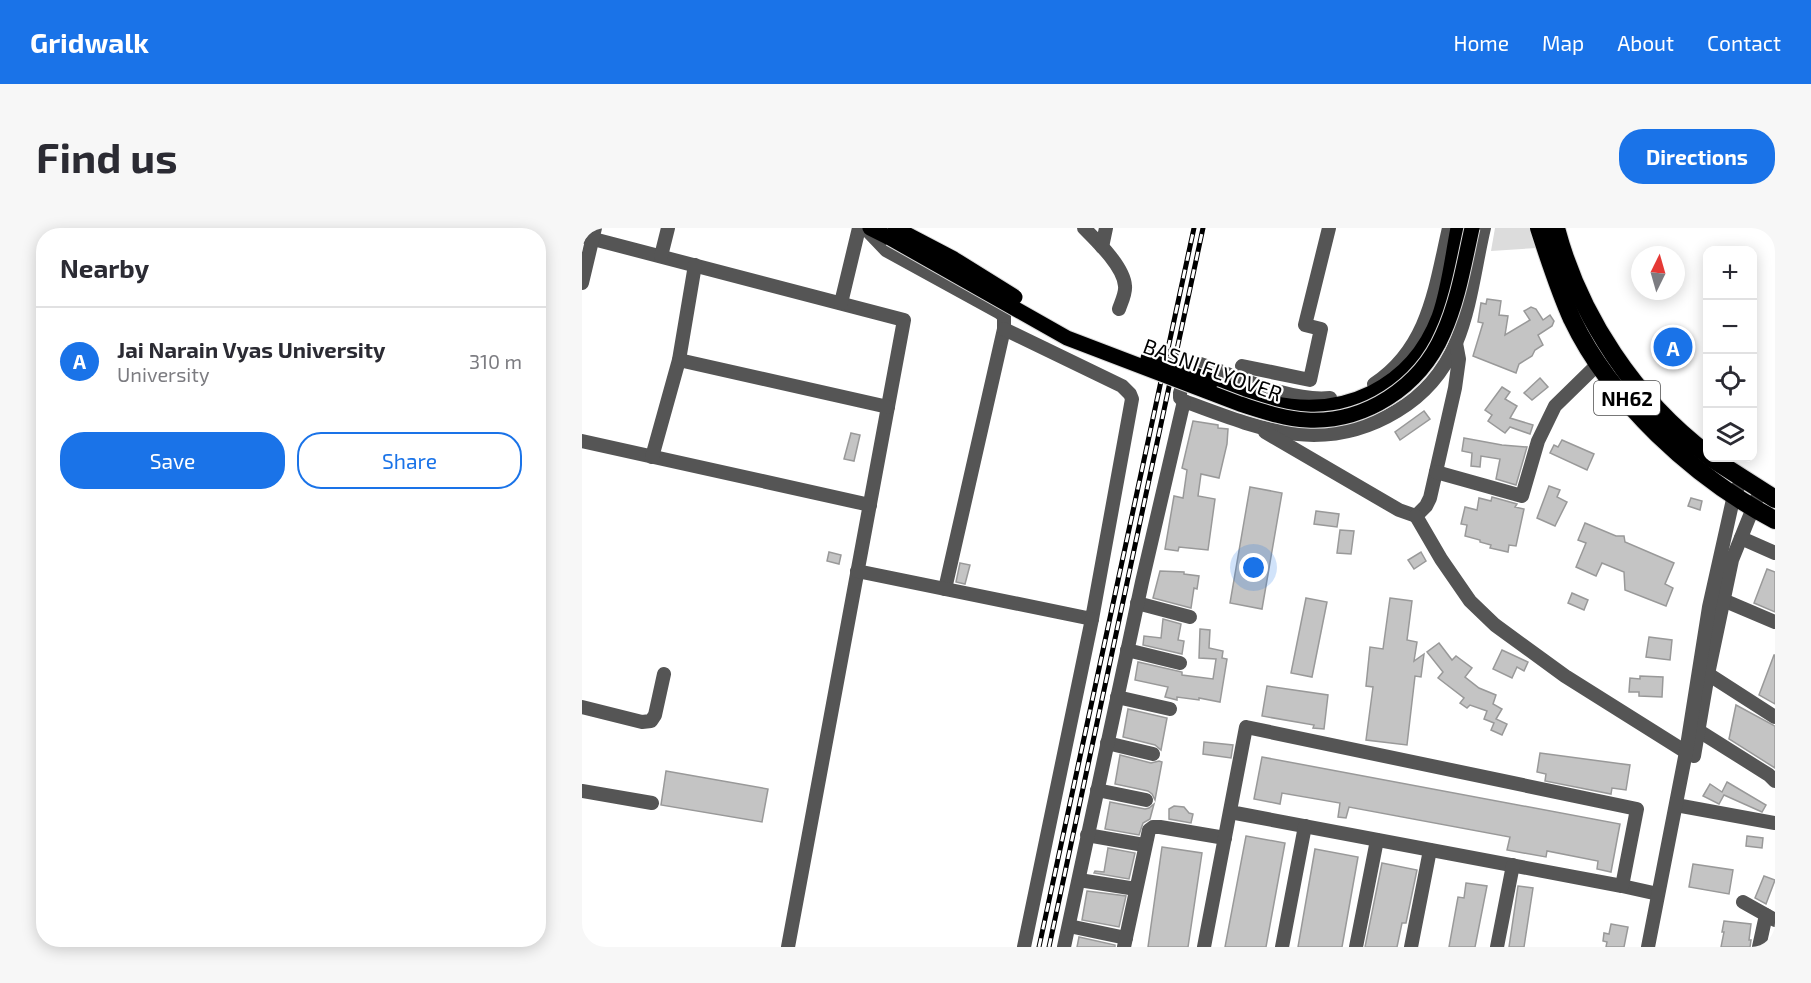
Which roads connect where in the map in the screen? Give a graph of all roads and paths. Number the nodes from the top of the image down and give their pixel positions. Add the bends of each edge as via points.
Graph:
1 (668, 228) edge
2 (859, 228) edge
3 (865, 228) edge
4 (870, 228) edge
5 (1084, 228) edge
6 (1106, 228) edge
7 (1329, 228) edge
8 (1449, 228) edge
9 (1458, 228) edge
10 (1472, 228) edge
11 (1484, 228) edge
12 (1539, 228) edge
13 (1556, 228) edge
14 (587, 232) edge
15 (893, 233) edge
16 (1102, 247) junction
17 (661, 256) junction
18 (695, 265) junction
19 (582, 283) edge
20 (841, 303) junction
21 (1119, 309) dead end
22 (1004, 329) junction
23 (1456, 343) junction
24 (679, 360) junction
25 (1599, 363) junction
26 (1242, 366) dead end
27 (1184, 401) junction
28 (888, 407) junction
29 (1254, 426) junction
30 (582, 441) edge
31 (1703, 450) edge
32 (652, 457) junction
33 (1715, 462) edge
34 (1436, 472) junction
35 (1738, 487) junction
36 (1763, 499) edge
37 (870, 505) junction
38 (1416, 516) junction
39 (1775, 520) edge
40 (1741, 538) junction
41 (1775, 553) edge
42 (857, 571) junction
43 (945, 589) junction
44 (1723, 600) junction
45 (1137, 603) junction
46 (1190, 617) dead end
47 (1092, 619) junction
48 (1775, 622) edge
49 (1127, 650) junction
50 (1180, 663) dead end
51 (664, 674) dead end
52 (1708, 674) junction
53 (1117, 697) junction
54 (582, 707) edge
55 (1170, 709) dead end
56 (1775, 717) edge
57 (1699, 731) junction
58 (1107, 743) junction
59 (1686, 752) junction
60 (1153, 754) dead end
61 (1775, 781) edge
62 (1097, 790) junction
63 (582, 791) edge
64 (1146, 800) dead end
65 (652, 803) dead end
66 (1680, 806) junction
67 (1230, 812) junction
68 (1775, 823) edge
69 (1305, 826) junction
70 (1087, 835) junction
71 (1225, 838) junction
72 (1377, 840) junction
73 (1144, 845) junction
74 (1430, 850) junction
75 (1513, 865) junction
76 (1079, 880) junction
77 (1622, 886) junction
78 (1136, 889) junction
79 (1658, 894) junction
80 (1743, 902) dead end
81 (1771, 918) edge
82 (1069, 926) junction
83 (1125, 942) edge
84 (788, 947) edge
85 (1024, 947) edge
86 (1065, 947) edge
87 (1204, 947) edge
88 (1282, 947) edge
89 (1356, 947) edge
90 (1411, 947) edge
91 (1497, 947) edge
92 (1648, 947) edge
93 (1657, 947) edge
94 (1759, 947) edge

1 - 17 street
2 - 20 street
3 - 22 street via 886,250 999,312 1004,316
4 - 15 main road
5 - 16 street
6 - 16 street
7 - 26 street via 1305,325 1321,329 1310,380
8 - 27 street via 1421,331 1401,361 1379,381 1352,394 1317,399 1297,397 1193,364 1188,367 1180,393
9 - 15 main road, bridge via 1446,293 1438,318 1418,354 1395,379 1376,392 1347,404 1316,407 1270,403 1075,331 954,259
10 - 15 main road, BASNI FLYOVER, bridge via 1452,310 1433,354 1418,374 1396,394 1364,409 1344,416 1308,420 1265,413 1067,338
11 - 23 street
12 - 25 highway, NH62 via 1573,321
13 - 31 highway, NH62 via 1594,325 1658,409
14 - 17 street
14 - 19 street
16 - 21 street via 1125,286
17 - 18 street
18 - 20 street
18 - 24 street
20 - 28 street via 904,320
22 - 43 street
22 - 47 street via 1122,386 1132,399
23 - 29 street via 1430,385 1409,404 1377,423 1344,433 1319,435
23 - 34 street via 1459,360 1455,388
24 - 28 street
24 - 32 street
25 - 34 street via 1555,406 1538,441 1522,496
25 - 35 highway, NH62 via 1655,431 1687,461
27 - 29 street
27 - 45 street
28 - 37 street
29 - 38 street via 1398,510
30 - 32 street
32 - 37 street
33 - 35 highway, NH62
34 - 38 street via 1426,506
35 - 36 highway, NH62
35 - 59 street via 1709,607
36 - 39 highway, NH62
36 - 40 street
37 - 42 street
38 - 59 street via 1470,601 1495,625 1565,676
40 - 41 street
40 - 44 street
42 - 43 street
42 - 84 street
43 - 47 street
44 - 48 street
44 - 52 street
45 - 46 street
45 - 49 street
47 - 85 street
49 - 50 street
49 - 53 street
51 - 54 street via 651,721
52 - 56 street
52 - 57 street
53 - 55 street
53 - 58 street
57 - 61 street
57 - 66 street
58 - 60 street
58 - 62 street
59 - 66 street
62 - 64 street
62 - 70 street
63 - 65 street
66 - 68 street
66 - 79 street
66 - 93 street
67 - 69 street
67 - 71 street
67 - 77 street via 1246,727 1637,809
69 - 72 street
69 - 88 street
70 - 73 street
70 - 76 street
71 - 73 street via 1153,827
71 - 87 street
72 - 74 street
72 - 89 street
73 - 78 street
74 - 75 street
74 - 90 street
75 - 77 street
75 - 91 street
76 - 78 street
76 - 82 street
77 - 79 street
78 - 83 street
79 - 92 street
80 - 81 street
81 - 94 street
82 - 83 street
82 - 86 street

